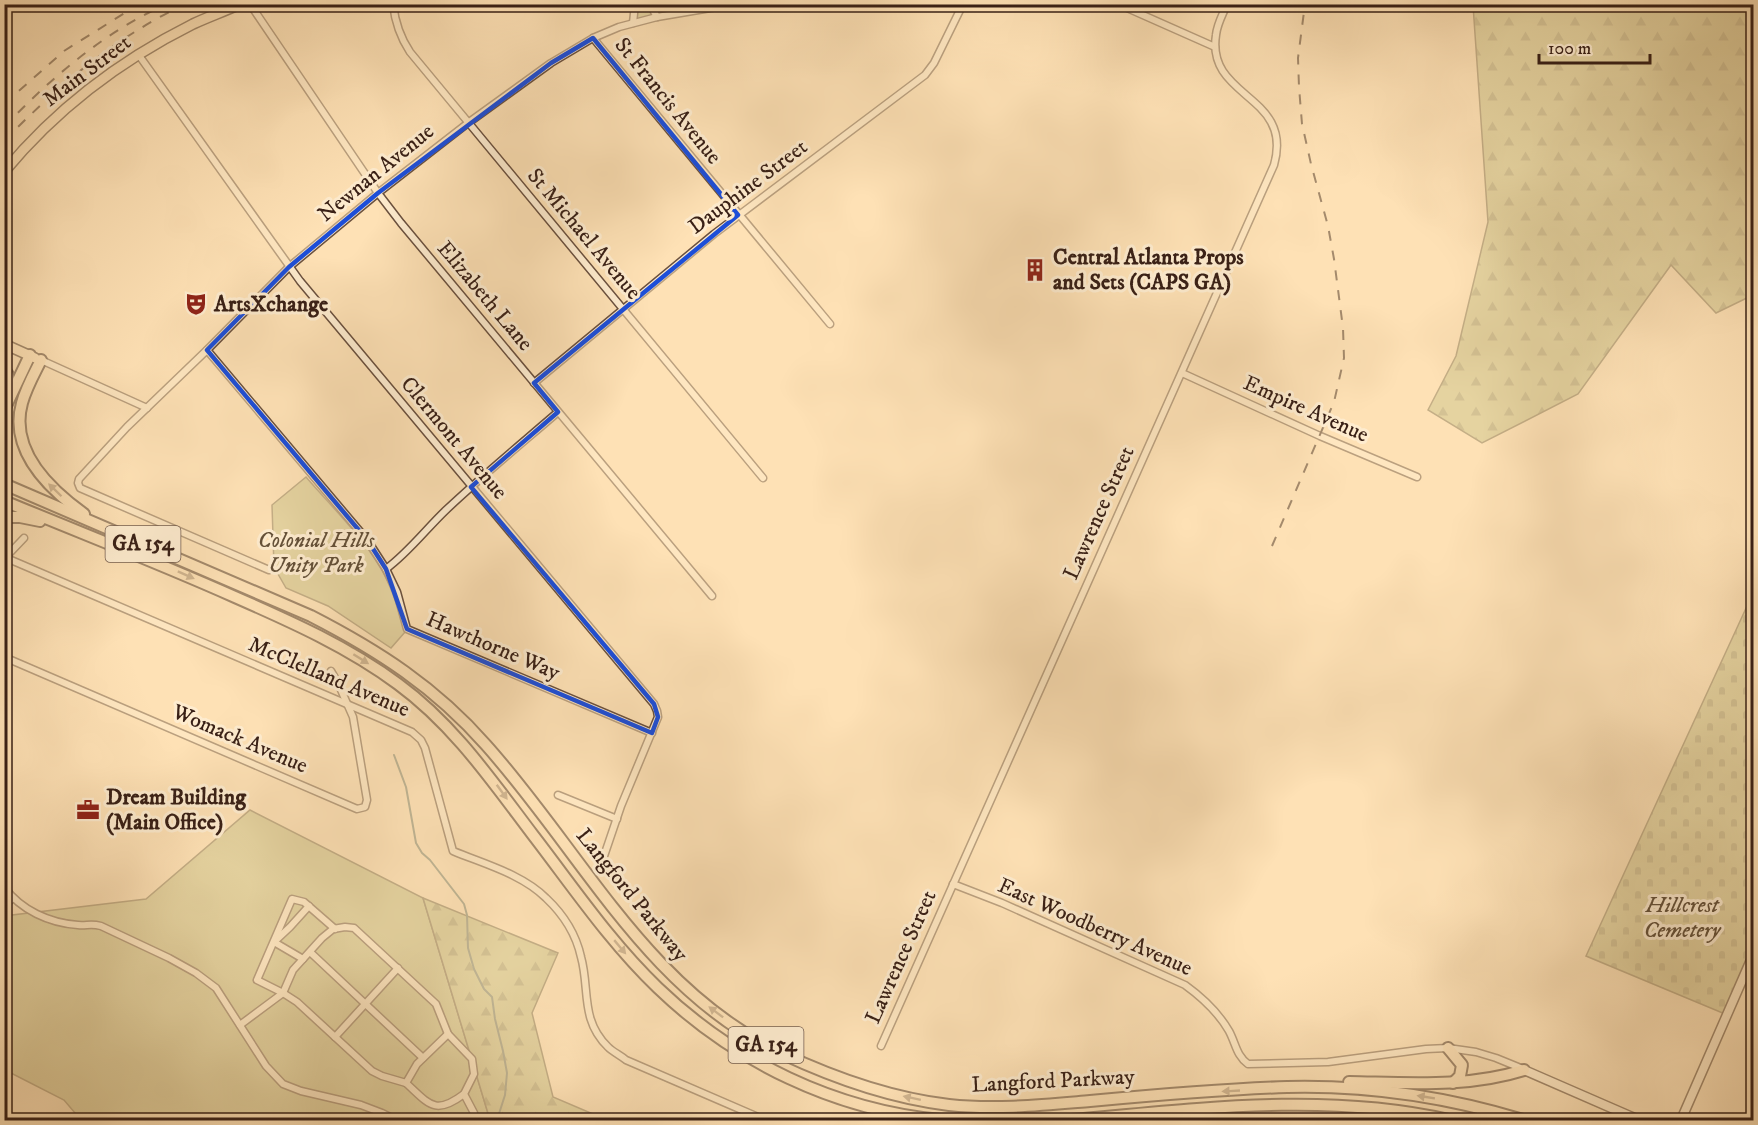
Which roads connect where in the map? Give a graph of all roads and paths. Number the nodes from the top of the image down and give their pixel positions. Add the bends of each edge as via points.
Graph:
1 (240, 4) edge
2 (250, 4) edge
3 (393, 4) edge
4 (635, 4) edge
5 (650, 4) edge
6 (734, 4) edge
7 (963, 4) edge
8 (1118, 4) edge
9 (1227, 4) edge
10 (657, 17) junction
11 (633, 23) junction
12 (593, 38) junction
13 (1215, 46) junction
14 (138, 54) junction
15 (468, 123) junction
16 (4, 172) edge
17 (378, 193) junction
18 (738, 215) junction
19 (289, 267) junction
20 (623, 309) junction
21 (830, 324) dead end
22 (4, 344) edge
23 (207, 350) junction
24 (30, 355) junction
25 (41, 360) junction
26 (4, 369) edge
27 (1182, 373) junction
28 (534, 382) junction
29 (10, 397) junction
30 (147, 408) junction
31 (4, 410) edge
32 (558, 412) junction
33 (1417, 477) dead end
34 (763, 478) dead end
35 (4, 484) edge
36 (471, 487) junction
37 (4, 501) edge
38 (4, 517) edge
39 (101, 526) junction
40 (93, 537) junction
41 (24, 538) dead end
42 (5, 558) edge
43 (386, 569) junction
44 (269, 570) dead end
45 (712, 596) dead end
46 (4, 657) edge
47 (331, 671) dead end
48 (348, 705) junction
49 (652, 733) junction
50 (558, 795) dead end
51 (617, 819) junction
52 (603, 859) dead end
53 (953, 884) junction
54 (4, 887) edge
55 (13, 898) junction
56 (4, 906) edge
57 (309, 906) junction
58 (335, 929) junction
59 (274, 942) junction
60 (310, 952) junction
61 (1754, 953) edge
62 (303, 959) junction
63 (398, 968) junction
64 (283, 993) junction
65 (366, 1003) junction
66 (240, 1025) junction
67 (448, 1034) junction
68 (335, 1037) junction
69 (881, 1046) dead end
70 (1448, 1048) junction
71 (423, 1058) junction
72 (1524, 1070) junction
73 (406, 1083) junction
74 (1454, 1083) junction
75 (1289, 1087) junction
76 (464, 1094) junction
77 (1365, 1108) junction
78 (396, 1120) edge
79 (475, 1120) edge
80 (765, 1120) edge
81 (941, 1120) edge
82 (1071, 1120) edge
83 (1402, 1120) edge
84 (1449, 1120) edge
85 (1523, 1120) edge
86 (1639, 1120) edge
87 (1681, 1120) edge

1 - 14 main road, Main Street
2 - 17 street, Elizabeth Lane
3 - 15 street, St Michael Avenue via 402,41
4 - 11 street
5 - 10 street
6 - 10 street, Newnan Avenue
7 - 18 street, Dauphine Street via 925,75
8 - 13 street
9 - 13 street
10 - 11 street, Newnan Avenue
11 - 12 street, Newnan Avenue
12 - 15 street, Newnan Avenue
12 - 18 street, St Francis Avenue
13 - 27 street, Lawrence Street via 1226,76 1271,120 1278,152
14 - 16 main road, Main Street via 41,131
14 - 19 street, Clermont Avenue
15 - 17 street, Newnan Avenue
15 - 20 street, St Michael Avenue
17 - 19 street, Newnan Avenue
17 - 28 street, Elizabeth Lane
18 - 20 street, Dauphine Street
18 - 21 street, St Francis Avenue
19 - 23 street, Newnan Avenue
19 - 36 street, Clermont Avenue
20 - 28 street, Dauphine Street
20 - 34 street, St Michael Avenue
22 - 24 main road
23 - 30 street, Newnan Avenue
23 - 43 street, Hawthorne Way via 368,541
24 - 25 main road
24 - 29 highway
25 - 30 street
39 -> 25 highway, GA 154 via 50,486 29,458 22,440 22,405
26 - 29 highway
27 - 33 street, Empire Avenue
27 - 53 street, Lawrence Street
28 - 32 street, Elizabeth Lane
29 - 31 highway
30 - 44 street, Newnan Avenue via 79,479 80,488
32 - 36 street
32 - 45 street, Elizabeth Lane
35 - 39 highway, Langford Parkway
36 - 43 street
36 - 49 street, Clermont Avenue via 654,704 658,717
37 - 40 highway, Langford Parkway
38 - 40 highway via 31,519
75 -> 39 highway, Langford Parkway / GA 154 via 1014,1107 951,1105 863,1086 776,1051 725,1019 677,981 639,941 487,745 423,684 372,649 311,616
40 -> 81 highway, Langford Parkway / GA 154 via 314,632 399,685 440,720 487,772 629,958 690,1017 728,1044 810,1088 854,1104
41 - 42 street
42 - 48 street, McClelland Avenue
43 - 49 street, Hawthorne Way via 407,629
46 - 48 street, Womack Avenue via 362,809 367,800
47 - 48 street
48 - 80 street, McClelland Avenue via 412,732 421,740 453,851 526,883 545,896 560,914 581,955 590,1019 608,1047 626,1060
49 - 51 street, Clermont Avenue
50 - 51 street
51 - 52 street, Clermont Avenue
53 - 69 street, Lawrence Street
53 - 70 street, East Woodberry Avenue via 1185,985 1216,1013 1240,1058 1248,1064 1328,1062
54 - 55 street
55 - 56 street
55 - 66 street via 53,922 101,926 187,968 216,988
57 - 58 street
57 - 59 street
57 - 59 street via 292,899
58 - 60 street
58 - 63 street via 354,928
59 - 62 street
59 - 64 street via 257,980
60 - 62 street
60 - 65 street
61 - 87 street
62 - 64 street via 293,970
63 - 65 street
63 - 67 street via 436,1004
64 - 66 street
64 - 68 street
65 - 68 street
65 - 71 street
66 - 78 street via 266,1066 283,1084 361,1105
67 - 71 street
67 - 76 street via 468,1053 474,1066
68 - 73 street via 372,1071
70 - 72 street, East Woodberry Avenue via 1486,1055
70 - 74 highway via 1462,1065
71 - 73 street
72 - 74 highway
72 - 86 street, East Woodberry Avenue
73 - 76 street via 436,1107
74 - 75 highway via 1342,1082
85 -> 75 highway, Langford Parkway / GA 154 via 1425,1096
76 - 79 street
77 - 82 highway, Langford Parkway via 1251,1105
77 - 83 highway
77 - 84 highway, Langford Parkway

